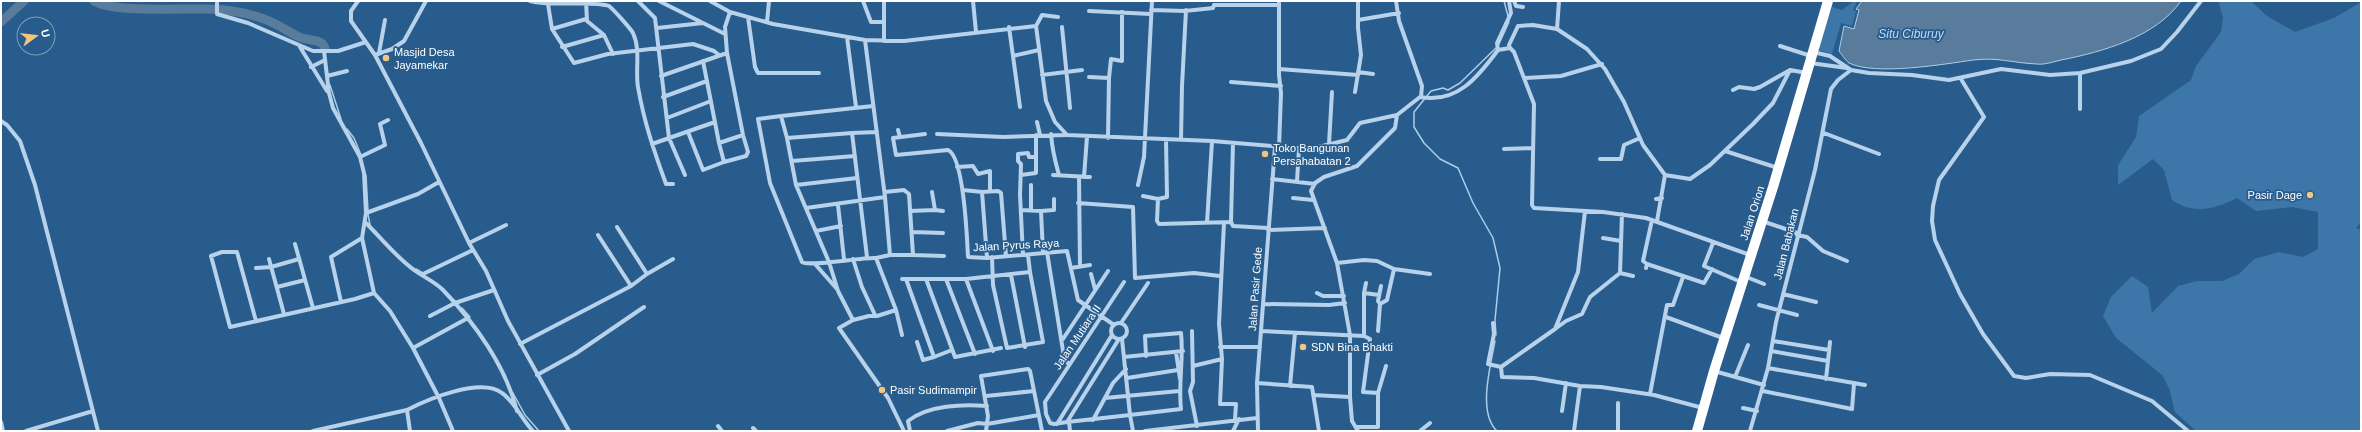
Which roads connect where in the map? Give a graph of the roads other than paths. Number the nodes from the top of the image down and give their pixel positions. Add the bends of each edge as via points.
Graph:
1 (358, 1) edge
2 (426, 1) edge
3 (530, 1) edge
4 (638, 1) edge
5 (659, 1) edge
6 (710, 1) edge
7 (769, 1) edge
8 (863, 1) edge
9 (884, 1) edge
10 (973, 1) edge
11 (1152, 1) edge
12 (1358, 1) edge
13 (1396, 1) edge
14 (1509, 1) edge
15 (1514, 1) edge
16 (1559, 1) edge
17 (1828, 1) edge
18 (2201, 1) edge
19 (586, 2) edge
20 (217, 3) edge
21 (609, 3) edge
22 (1279, 3) edge
23 (548, 4) junction
24 (1523, 7) dead end
25 (1186, 10) junction
26 (1089, 11) dead end
27 (730, 12) junction
28 (1122, 12) junction
29 (1151, 12) junction
30 (1399, 13) junction
31 (748, 17) junction
32 (1058, 17) dead end
33 (586, 19) junction
34 (385, 20) dead end
35 (1358, 20) junction
36 (767, 22) junction
37 (884, 22) junction
38 (703, 23) junction
39 (1036, 26) junction
40 (1062, 27) dead end
41 (657, 28) junction
42 (1009, 28) junction
43 (552, 29) junction
44 (1557, 29) junction
45 (976, 32) junction
46 (725, 34) junction
47 (604, 35) junction
48 (847, 38) junction
49 (865, 40) junction
50 (884, 40) junction
51 (366, 42) junction
52 (1780, 46) dead end
53 (300, 47) junction
54 (562, 47) junction
55 (1510, 48) junction
56 (658, 50) junction
57 (1039, 50) junction
58 (1498, 50) junction
59 (324, 51) junction
60 (637, 51) junction
61 (727, 53) junction
62 (377, 54) junction
63 (613, 54) junction
64 (719, 55) junction
65 (1014, 56) junction
66 (325, 60) junction
67 (703, 61) junction
68 (1810, 61) junction
69 (1602, 64) junction
70 (311, 68) junction
71 (1279, 69) junction
72 (1850, 69) junction
73 (347, 70) dead end
74 (1082, 70) dead end
75 (1790, 70) junction
76 (819, 72) dead end
77 (1065, 73) junction
78 (2080, 73) junction
79 (1358, 74) junction
80 (1373, 74) dead end
81 (1042, 75) junction
82 (327, 76) junction
83 (660, 76) junction
84 (1089, 77) dead end
85 (1109, 78) junction
86 (1525, 78) junction
87 (1960, 79) junction
88 (707, 80) junction
89 (1231, 82) dead end
90 (1281, 86) junction
91 (1732, 90) dead end
92 (1332, 92) dead end
93 (1355, 92) dead end
94 (329, 93) junction
95 (663, 97) junction
96 (1426, 98) junction
97 (711, 100) junction
98 (873, 106) junction
99 (856, 107) junction
100 (1020, 107) dead end
101 (1070, 108) dead end
102 (2080, 109) dead end
103 (1397, 115) junction
104 (781, 116) junction
105 (666, 118) junction
106 (388, 120) dead end
107 (1, 121) edge
108 (715, 122) junction
109 (1037, 122) dead end
110 (898, 130) dead end
111 (688, 132) junction
112 (877, 132) junction
113 (852, 133) junction
114 (1824, 133) junction
115 (925, 134) dead end
116 (938, 134) dead end
117 (1051, 134) junction
118 (743, 135) junction
119 (1038, 135) junction
120 (1067, 135) junction
121 (900, 137) junction
122 (1087, 137) junction
123 (669, 138) junction
124 (788, 138) junction
125 (1108, 138) junction
126 (1145, 138) junction
127 (1640, 138) junction
128 (1166, 139) junction
129 (1181, 140) junction
130 (1212, 141) junction
131 (719, 143) junction
132 (1233, 143) junction
133 (652, 144) junction
134 (1329, 144) junction
135 (1277, 148) junction
136 (1533, 148) junction
137 (1299, 149) junction
138 (1504, 149) dead end
139 (1725, 151) junction
140 (1879, 154) dead end
141 (855, 156) junction
142 (360, 157) junction
143 (1036, 157) junction
144 (1600, 159) dead end
145 (792, 161) junction
146 (724, 162) junction
147 (957, 168) junction
148 (1779, 168) junction
149 (685, 175) dead end
150 (1021, 175) junction
151 (1665, 175) junction
152 (1053, 176) dead end
153 (1059, 176) junction
154 (1081, 177) junction
155 (1090, 177) dead end
156 (857, 178) junction
157 (1272, 179) junction
158 (1297, 181) junction
159 (439, 182) junction
160 (673, 184) dead end
161 (796, 184) junction
162 (1315, 184) junction
163 (1031, 185) dead end
164 (1138, 185) dead end
165 (963, 190) junction
166 (990, 191) junction
167 (885, 192) junction
168 (932, 192) dead end
169 (982, 192) junction
170 (1143, 196) dead end
171 (885, 197) junction
172 (1158, 198) junction
173 (1293, 198) dead end
174 (1662, 198) junction
175 (1054, 199) dead end
176 (1656, 199) dead end
177 (1313, 200) junction
178 (860, 201) junction
179 (1078, 203) junction
180 (838, 205) junction
181 (806, 208) junction
182 (910, 210) junction
183 (935, 210) junction
184 (1020, 210) junction
185 (1031, 210) junction
186 (943, 211) dead end
187 (1041, 211) junction
188 (1585, 211) junction
189 (366, 213) junction
190 (1622, 214) junction
191 (1655, 221) junction
192 (1762, 221) junction
193 (1231, 222) junction
194 (366, 223) junction
195 (1207, 223) junction
196 (1224, 223) junction
197 (506, 224) dead end
198 (840, 226) junction
199 (617, 228) dead end
200 (1325, 228) junction
201 (1268, 229) junction
202 (816, 231) junction
203 (913, 232) junction
204 (943, 233) dead end
205 (1797, 234) junction
206 (598, 236) dead end
207 (362, 238) junction
208 (1603, 238) dead end
209 (1621, 241) junction
210 (1712, 242) junction
211 (469, 243) junction
212 (295, 244) dead end
213 (473, 250) junction
214 (1045, 253) junction
215 (913, 255) junction
216 (1026, 255) junction
217 (890, 256) junction
218 (944, 256) dead end
219 (1006, 256) junction
220 (1751, 256) junction
221 (867, 257) junction
222 (992, 257) junction
223 (876, 258) junction
224 (987, 258) junction
225 (269, 259) dead end
226 (299, 259) junction
227 (672, 259) dead end
228 (844, 259) junction
229 (853, 259) junction
230 (1847, 261) dead end
231 (828, 262) junction
232 (1338, 263) junction
233 (814, 264) junction
234 (1090, 265) dead end
235 (1080, 266) junction
236 (271, 267) junction
237 (256, 268) dead end
238 (1071, 268) junction
239 (1394, 269) junction
240 (1712, 269) junction
241 (1108, 271) dead end
242 (1030, 272) junction
243 (1620, 273) junction
244 (423, 274) junction
245 (648, 274) junction
246 (1011, 274) junction
247 (1091, 274) dead end
248 (1430, 274) dead end
249 (993, 276) junction
250 (1220, 276) junction
251 (1633, 276) dead end
252 (1683, 277) junction
253 (926, 279) junction
254 (946, 279) junction
255 (966, 279) junction
256 (1743, 279) junction
257 (305, 280) junction
258 (1124, 282) dead end
259 (1148, 283) dead end
260 (1366, 283) dead end
261 (1764, 284) dead end
262 (631, 286) junction
263 (1380, 286) dead end
264 (277, 287) junction
265 (1095, 289) junction
266 (494, 290) junction
267 (838, 291) junction
268 (374, 293) junction
269 (1317, 293) dead end
270 (1364, 293) junction
271 (1783, 294) junction
272 (1379, 295) junction
273 (1344, 296) junction
274 (341, 302) junction
275 (1816, 302) dead end
276 (455, 303) junction
277 (1345, 303) junction
278 (1262, 304) junction
279 (1380, 304) junction
280 (1759, 305) dead end
281 (1084, 306) junction
282 (644, 307) dead end
283 (312, 308) junction
284 (896, 310) junction
285 (1780, 311) junction
286 (284, 314) junction
287 (875, 315) junction
288 (1102, 315) junction
289 (1797, 315) dead end
290 (430, 316) dead end
291 (1666, 316) junction
292 (468, 318) junction
293 (853, 320) junction
294 (256, 321) junction
295 (1121, 323) junction
296 (1493, 323) dead end
297 (1114, 325) junction
298 (1555, 329) junction
299 (1261, 330) junction
300 (1192, 331) dead end
301 (1378, 331) dead end
302 (1295, 333) junction
303 (902, 335) dead end
304 (1112, 335) junction
305 (1350, 335) junction
306 (1364, 336) junction
307 (1724, 338) junction
308 (1063, 339) junction
309 (1121, 339) junction
310 (1773, 341) junction
311 (917, 342) dead end
312 (1830, 342) dead end
313 (520, 344) junction
314 (1748, 345) dead end
315 (1025, 346) junction
316 (1220, 347) junction
317 (1260, 347) junction
318 (413, 348) junction
319 (1001, 348) dead end
320 (952, 350) junction
321 (1829, 350) junction
322 (993, 351) junction
323 (1183, 351) junction
324 (1771, 351) junction
325 (1176, 352) junction
326 (975, 354) junction
327 (1146, 356) junction
328 (934, 357) junction
329 (1124, 357) junction
330 (1222, 359) junction
331 (1828, 361) junction
332 (1069, 365) junction
333 (1193, 366) junction
334 (1386, 366) dead end
335 (1501, 367) junction
336 (1768, 368) junction
337 (1126, 369) junction
338 (1178, 370) junction
339 (1714, 370) junction
340 (537, 375) junction
341 (1735, 377) junction
342 (1127, 378) junction
343 (1180, 379) junction
344 (1826, 379) junction
345 (1257, 383) junction
346 (1566, 383) junction
347 (1762, 384) junction
348 (1854, 384) junction
349 (1865, 385) dead end
350 (1290, 386) junction
351 (1580, 386) junction
352 (1034, 391) junction
353 (1179, 391) junction
354 (1763, 391) junction
355 (1378, 393) junction
356 (1650, 394) junction
357 (1128, 395) junction
358 (1313, 395) junction
359 (986, 396) junction
360 (1350, 397) junction
361 (439, 398) junction
362 (1105, 398) junction
363 (1618, 403) dead end
364 (987, 406) junction
365 (1703, 408) junction
366 (1743, 408) dead end
367 (407, 410) junction
368 (517, 411) junction
369 (1562, 411) dead end
370 (1756, 411) junction
371 (93, 412) junction
372 (1039, 415) junction
373 (1130, 415) junction
374 (1257, 418) junction
375 (1237, 419) junction
376 (1093, 420) junction
377 (1068, 421) junction
378 (1, 422) edge
379 (1430, 423) dead end
380 (987, 424) junction
381 (1057, 424) junction
382 (718, 426) dead end
383 (1197, 426) junction
384 (1357, 429) edge
385 (1377, 429) edge
386 (1169, 430) edge
387 (3, 431) edge
388 (26, 431) edge
389 (98, 431) edge
390 (313, 431) edge
391 (410, 431) edge
392 (453, 431) edge
393 (533, 431) edge
394 (569, 431) edge
395 (722, 431) edge
396 (904, 431) edge
397 (910, 431) edge
398 (948, 431) edge
399 (986, 431) edge
400 (1042, 431) edge
401 (1070, 431) edge
402 (1133, 431) edge
403 (1144, 431) edge
404 (1233, 431) edge
405 (1258, 431) edge
406 (1318, 431) edge
407 (1420, 431) edge
408 (1574, 431) edge
409 (1618, 431) edge
410 (1697, 431) edge
411 (1750, 431) edge
412 (2188, 431) edge

1 - 51 street via 350,16
2 - 62 street via 404,41 392,49
3 - 23 street
4 - 41 street via 654,17
5 - 38 street
6 - 27 street
7 - 36 street
8 - 37 street via 871,22
9 - 37 street
10 - 45 street
11 - 29 street
12 - 35 street
13 - 30 street
14 - 58 street via 1511,13 1496,43
15 - 24 street via 1516,6
16 - 44 street
17 - 68 highway, Jalan Orion
18 - 78 street via 2178,32 2161,49 2131,61
19 - 21 street
19 - 23 street
19 - 33 street
20 - 53 street via 217,14 271,32
21 - 60 street via 633,32
22 - 25 street via 1214,5 1212,8
22 - 71 street, Jalan Pasir Gede
23 - 43 street
25 - 29 street
25 - 129 street
26 - 28 street
27 - 31 street
27 - 46 street via 726,20
28 - 29 street
28 - 85 street via 1122,61 1111,59
29 - 126 street
30 - 35 street
30 - 96 street via 1399,21
31 - 36 street
31 - 76 street via 758,73
32 - 39 street via 1042,15
33 - 43 street
33 - 47 street via 588,24
34 - 62 street
35 - 79 street via 1361,49
36 - 48 street
37 - 50 street
38 - 41 street
38 - 46 street
39 - 42 street
39 - 57 street
40 - 77 street
41 - 56 street
42 - 45 street
42 - 65 street
43 - 54 street
44 - 55 street via 1533,25 1518,26
44 - 69 street via 1587,49
45 - 50 street via 904,41
46 - 61 street
47 - 54 street
47 - 63 street
48 - 49 street
48 - 99 street
49 - 50 street
49 - 98 street
51 - 59 street via 338,51
51 - 62 street
52 - 68 street
53 - 59 street
53 - 70 street
54 - 63 street via 574,63
55 - 58 street
55 - 86 street
56 - 60 street
56 - 64 street via 693,44
56 - 83 street
57 - 65 street
57 - 81 street
58 - 96 street via 1476,77 1453,95
59 - 66 street
60 - 63 street
60 - 133 street via 637,79 643,120
61 - 64 street
61 - 118 street
62 - 159 street
64 - 67 street
65 - 100 street
66 - 70 street
66 - 82 street
67 - 83 street
67 - 88 street
68 - 72 street
68 - 72 street via 1830,56
68 - 75 street
68 - 148 highway, Jalan Orion
69 - 86 street via 1561,76
69 - 127 street
70 - 94 street
71 - 79 street
71 - 90 street, Jalan Pasir Gede
72 - 87 street via 1869,73
72 - 114 street, Jalan Babakan via 1832,86
73 - 82 street
74 - 77 street
75 - 91 street via 1760,87
75 - 139 street via 1773,103
77 - 81 street
77 - 101 street
78 - 87 street via 2050,75 2001,69 1983,71
78 - 102 street
79 - 80 street
79 - 93 street
81 - 120 street via 1048,107 1058,127
82 - 94 street
83 - 95 street
84 - 85 street
85 - 125 street
86 - 136 street via 1534,104
87 - 412 street via 1984,117 1939,180 1932,206 1932,221 1935,240 1942,257 1983,334 2014,376 2026,378 2056,374 2090,375 2152,401
88 - 95 street
88 - 97 street
89 - 90 street
90 - 135 street, Jalan Pasir Gede
92 - 134 street
94 - 142 street via 339,122
95 - 105 street
96 - 103 street via 1416,99
97 - 105 street
97 - 108 street
98 - 99 street
98 - 112 street
99 - 104 street
103 - 134 street via 1360,123 1347,140
103 - 162 street via 1395,128 1357,166 1324,177
104 - 124 street
104 - 233 street via 758,119 770,183 802,262
105 - 123 street
106 - 142 street via 380,124 385,141 383,146
107 - 371 street via 20,141 35,185
108 - 111 street
108 - 131 street
109 - 119 street
110 - 121 street
111 - 123 street
111 - 146 street via 702,170
112 - 113 street
112 - 167 street
113 - 124 street
113 - 141 street
114 - 140 street
114 - 205 street, Jalan Babakan
115 - 121 street
116 - 119 street via 1003,137
117 - 119 street
117 - 120 street
117 - 153 street via 1052,150
118 - 131 street
118 - 146 street via 748,154
119 - 143 street
120 - 122 street
121 - 147 street via 892,139 896,155 948,150 954,155
122 - 125 street
122 - 154 street
123 - 133 street
123 - 149 street
124 - 145 street
125 - 126 street
126 - 128 street
126 - 164 street via 1143,168
127 - 144 street via 1624,145 1622,159
127 - 151 street via 1655,164
128 - 129 street
128 - 172 street via 1166,197
129 - 130 street
130 - 132 street
130 - 195 street
131 - 146 street
132 - 135 street
132 - 193 street
133 - 160 street via 666,184
134 - 137 street via 1319,148
135 - 137 street
135 - 157 street, Jalan Pasir Gede
136 - 138 street
136 - 188 street via 1532,205 1537,209
137 - 158 street
139 - 148 street
139 - 151 street via 1695,177
141 - 145 street
141 - 156 street
142 - 189 street via 366,188
143 - 150 street via 1036,174
143 - 150 street via 1019,152
145 - 161 street
147 - 165 street
147 - 166 street via 973,166 978,174 990,171
148 - 192 highway, Jalan Orion
150 - 184 street
151 - 174 street
152 - 153 street
153 - 154 street
154 - 155 street
154 - 179 street
156 - 161 street
156 - 178 street
157 - 158 street
157 - 201 street, Jalan Pasir Gede
158 - 162 street
159 - 189 street via 418,194
159 - 211 street
161 - 181 street
162 - 177 street via 1311,191
163 - 185 street
165 - 169 street
165 - 224 street, Jalan Pyrus Raya via 968,257
166 - 169 street
166 - 219 street via 998,190 1001,194
167 - 171 street
167 - 182 street via 909,194
168 - 183 street
169 - 224 street
170 - 172 street
171 - 178 street
171 - 217 street
172 - 195 street via 1157,223
173 - 177 street
174 - 176 street
174 - 191 street
175 - 187 street via 1054,210
177 - 200 street
178 - 180 street
178 - 221 street
179 - 235 street
179 - 250 street via 1133,207 1135,278 1194,273
180 - 181 street
180 - 198 street
181 - 202 street
182 - 183 street
182 - 203 street
183 - 186 street
184 - 185 street
184 - 216 street
185 - 187 street
187 - 214 street
188 - 190 street
188 - 298 street via 1578,272
189 - 194 street
190 - 191 street
190 - 209 street
191 - 210 street
191 - 252 street via 1643,262 1647,266
192 - 205 street
192 - 220 highway, Jalan Orion
193 - 196 street
193 - 201 street via 1233,226
194 - 207 street
194 - 244 street via 410,267
195 - 196 street
196 - 250 street
197 - 211 street
198 - 202 street
198 - 228 street
199 - 245 street
200 - 201 street
200 - 232 street
201 - 278 street, Jalan Pasir Gede
202 - 231 street
203 - 204 street
203 - 215 street
205 - 230 street via 1807,237 1823,251
205 - 271 street, Jalan Babakan
206 - 262 street
207 - 268 street
207 - 274 street via 331,257
208 - 209 street
209 - 243 street
210 - 220 street
210 - 240 street via 1704,266
211 - 213 street
212 - 226 street
213 - 244 street
213 - 266 street
214 - 216 street, Jalan Pyrus Raya
214 - 238 street, Jalan Pyrus Raya via 1067,251
214 - 308 street
215 - 217 street
215 - 218 street
216 - 219 street, Jalan Pyrus Raya
216 - 242 street
217 - 223 street
219 - 222 street, Jalan Pyrus Raya
220 - 256 highway, Jalan Orion
221 - 223 street
221 - 229 street
222 - 224 street, Jalan Pyrus Raya
222 - 249 street
223 - 284 street
225 - 236 street
226 - 236 street
226 - 257 street
227 - 245 street
228 - 229 street
228 - 231 street
229 - 287 street
231 - 233 street
231 - 267 street
232 - 239 street via 1377,261
232 - 273 street
233 - 267 street
234 - 235 street
235 - 238 street
236 - 237 street
236 - 264 street
238 - 281 street, Jalan Pyrus Raya via 1078,300
239 - 248 street
239 - 279 street via 1387,300
240 - 252 street via 1704,284
240 - 256 street
241 - 265 street
242 - 246 street
242 - 315 street via 1043,341
243 - 251 street
243 - 298 street via 1590,297 1582,314
244 - 276 street
245 - 262 street
246 - 249 street
246 - 315 street
247 - 265 street
249 - 255 street
249 - 315 street via 1006,348
250 - 316 street
252 - 291 street via 1673,306 1667,305
253 - 254 street
253 - 320 street
253 - 328 street via 904,279
254 - 255 street
254 - 326 street
255 - 322 street
256 - 261 street
256 - 307 highway, Jalan Orion
257 - 264 street
257 - 283 street
258 - 288 street, Jalan Mutiara II
259 - 295 street
260 - 270 street
262 - 313 street
263 - 272 street
264 - 286 street
265 - 281 street
266 - 276 street
266 - 313 street
267 - 293 street
268 - 274 street
268 - 318 street via 390,311
269 - 273 street via 1323,296
270 - 272 street
270 - 306 street
271 - 275 street
271 - 285 street, Jalan Babakan
272 - 279 street
273 - 277 street
274 - 283 street
276 - 290 street
276 - 292 street
277 - 278 street
277 - 305 street
278 - 299 street, Jalan Pasir Gede
279 - 301 street
280 - 285 street
281 - 288 street
281 - 308 street
282 - 340 street via 575,354
283 - 286 street
284 - 287 street
284 - 303 street
285 - 289 street
285 - 310 street, Jalan Babakan
286 - 294 street
287 - 293 street
288 - 297 street
288 - 332 street, Jalan Mutiara II
291 - 307 street
291 - 356 street
292 - 318 street
292 - 368 street via 513,394
293 - 396 street via 840,326 840,330 888,398
294 - 294 street via 234,327 228,325 211,256 222,252 237,252
295 - 297 street
295 - 309 street via 1127,330
296 - 335 street via 1490,364
297 - 304 street via 1111,328
298 - 335 street
299 - 302 street
299 - 317 street, Jalan Pasir Gede
300 - 333 street
302 - 305 street
302 - 350 street
304 - 309 street
304 - 381 street
305 - 306 street
305 - 360 street
306 - 355 street via 1370,339 1363,392
307 - 339 highway, Jalan Orion
308 - 332 street via 1064,357
309 - 329 street
309 - 377 street
310 - 321 street
310 - 324 street, Jalan Babakan
311 - 328 street via 923,360
312 - 321 street
313 - 340 street
314 - 341 street
316 - 317 street
316 - 330 street
317 - 345 street, Jalan Pasir Gede
318 - 361 street
319 - 322 street
320 - 326 street via 956,358
320 - 328 street
321 - 331 street
322 - 326 street
323 - 325 street
323 - 327 street via 1181,332 1147,335 1144,338
323 - 343 street
324 - 331 street
324 - 336 street, Jalan Babakan
325 - 327 street
325 - 338 street
327 - 329 street
329 - 337 street
330 - 333 street
330 - 375 street via 1220,404 1236,404
331 - 344 street
332 - 381 street, Jalan Mutiara II via 1046,402 1048,420 1052,424
333 - 383 street via 1190,391
334 - 355 street
335 - 346 street via 1502,377
336 - 344 street
336 - 347 street, Jalan Babakan
337 - 342 street
337 - 362 street via 1113,383
338 - 342 street
338 - 343 street
339 - 341 street
339 - 365 highway, Jalan Orion
340 - 394 street
341 - 347 street
342 - 357 street
343 - 353 street
344 - 348 street
345 - 350 street
345 - 374 street, Jalan Pasir Gede
346 - 351 street
346 - 369 street
347 - 354 street, Jalan Babakan
348 - 349 street
348 - 354 street via 1852,409
350 - 358 street via 1312,387
351 - 356 street
351 - 408 street
352 - 359 street
352 - 359 street via 1030,371 1025,369 982,375
352 - 372 street
353 - 357 street
353 - 373 street via 1181,410
354 - 370 street, Jalan Babakan
355 - 385 street
356 - 365 street
357 - 362 street
357 - 373 street
358 - 360 street
358 - 406 street
359 - 364 street
360 - 384 street via 1352,421
361 - 367 street
361 - 368 street via 478,387 492,388 503,393
361 - 392 street
362 - 376 street
363 - 409 street
364 - 380 street
364 - 397 street via 952,405 923,414 908,421
365 - 410 highway, Jalan Orion
366 - 370 street
367 - 390 street
367 - 391 street
368 - 393 street
370 - 411 street, Jalan Babakan
371 - 388 street
371 - 389 street
372 - 380 street
372 - 400 street
373 - 376 street
373 - 402 street
374 - 375 street
374 - 405 street, Jalan Pasir Gede
375 - 383 street
375 - 404 street
376 - 377 street
377 - 381 street
377 - 401 street
378 - 387 street
379 - 407 street
380 - 398 street via 978,423
380 - 399 street
382 - 395 street
383 - 386 street
384 - 385 street
386 - 403 street

